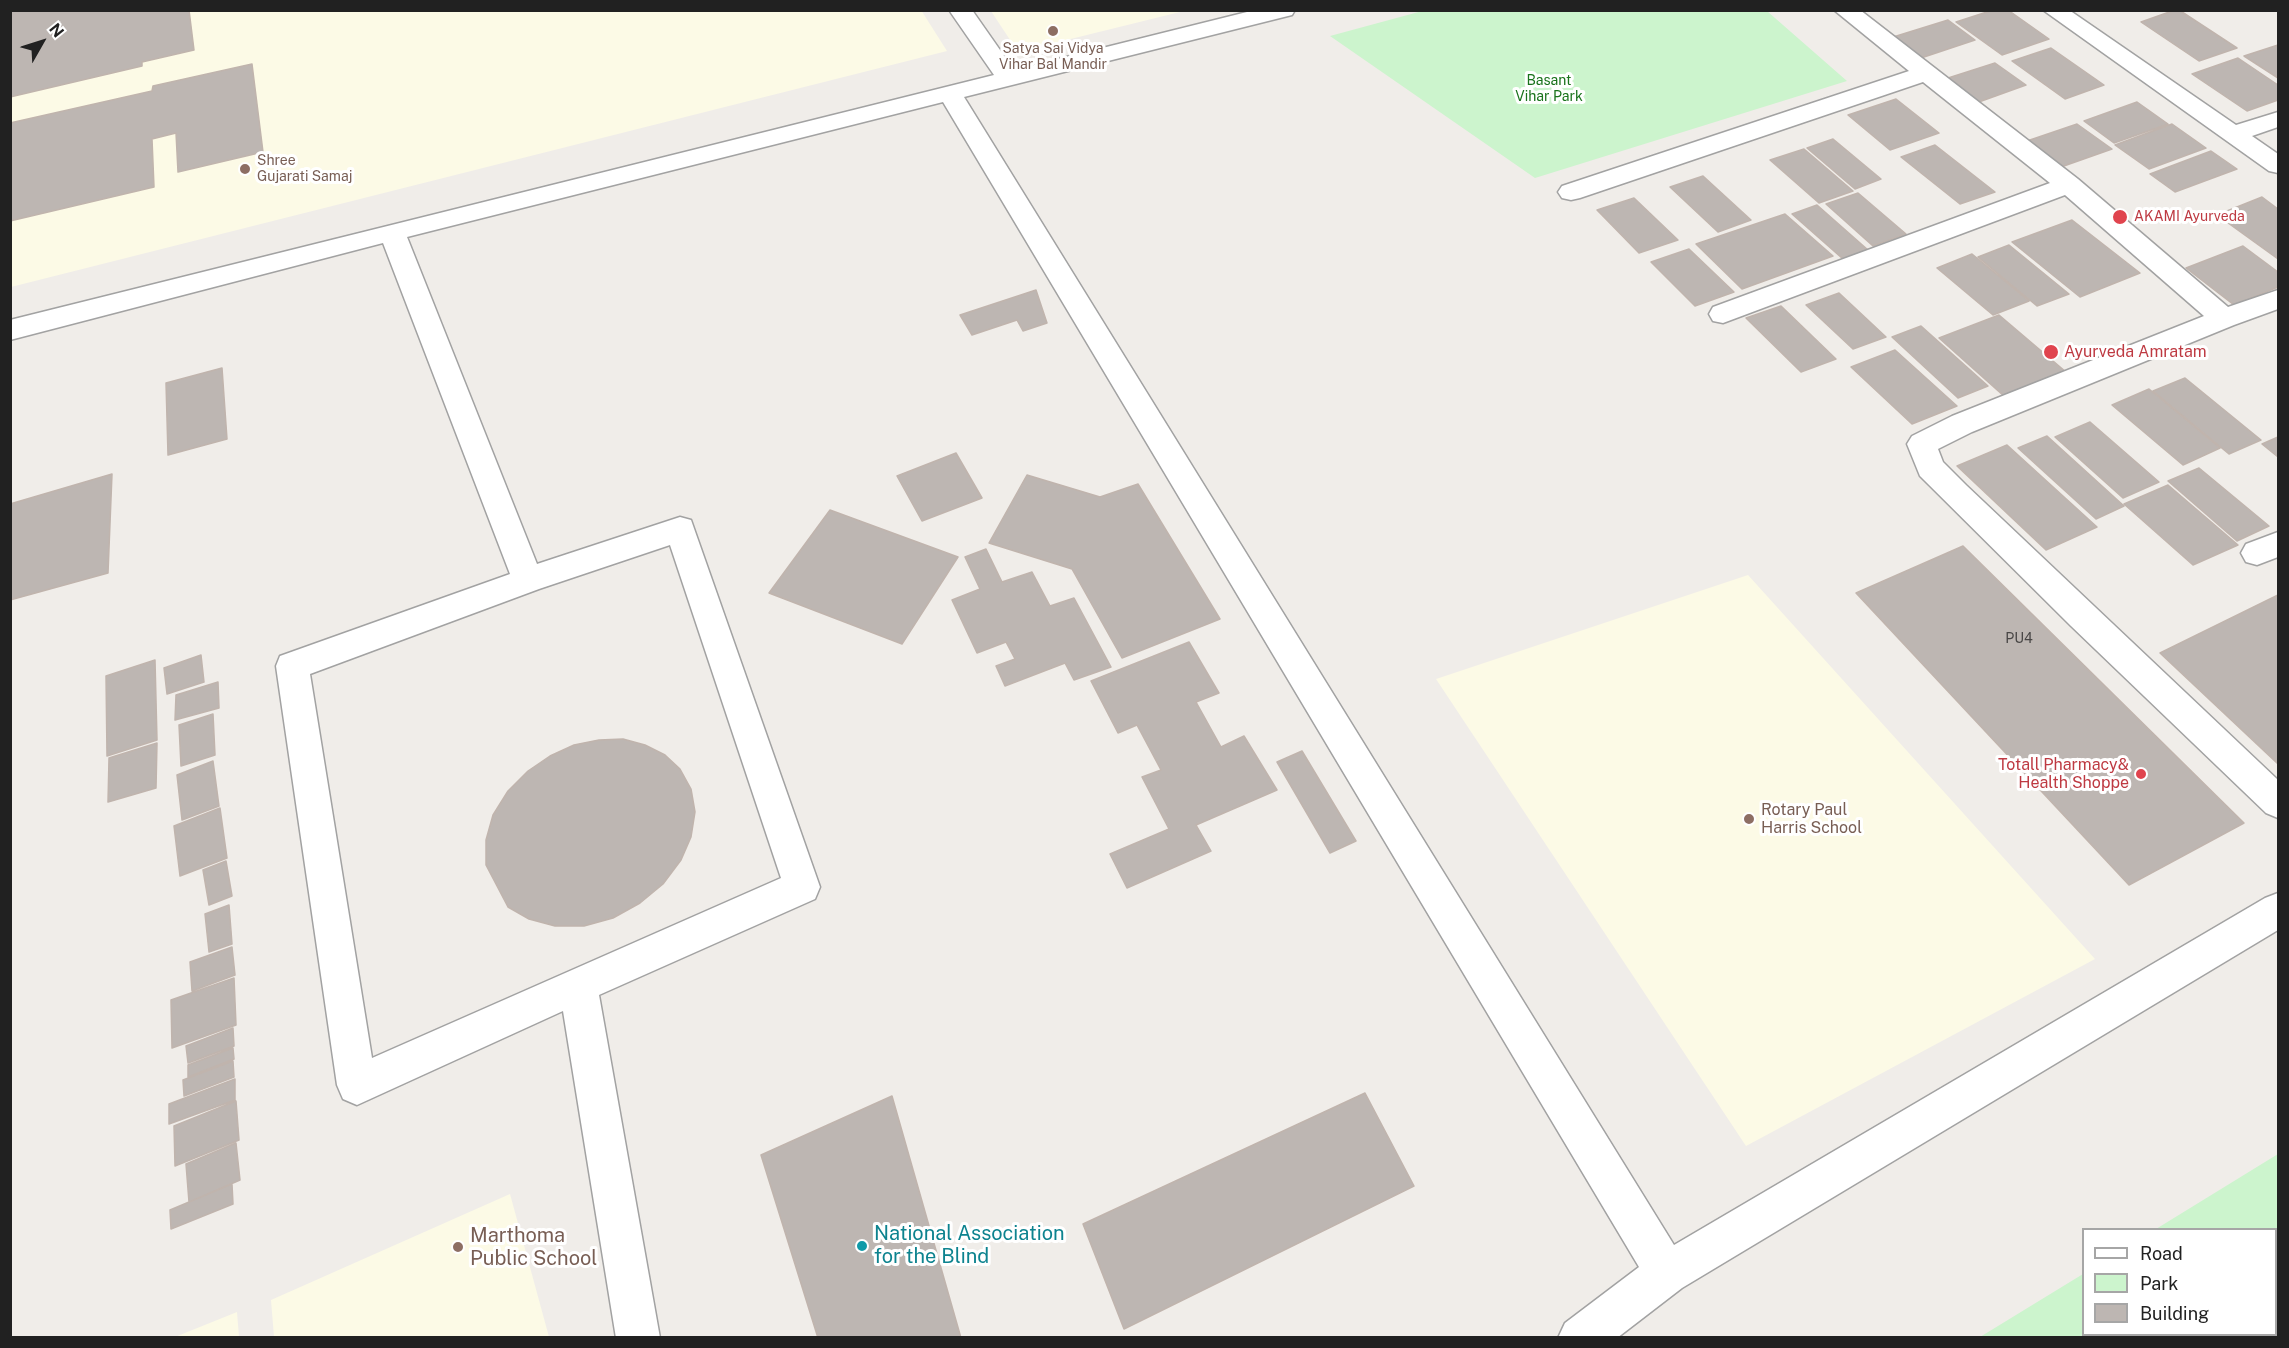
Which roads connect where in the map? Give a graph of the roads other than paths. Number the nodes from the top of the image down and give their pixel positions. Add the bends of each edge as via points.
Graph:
1 (960, 10) edge
2 (1284, 10) edge
3 (1845, 10) edge
4 (2054, 10) edge
5 (1924, 74) junction
6 (1009, 79) junction
7 (949, 92) junction
8 (2278, 119) edge
9 (2234, 134) junction
10 (2278, 165) edge
11 (2069, 185) junction
12 (1571, 192) dead end
13 (392, 232) junction
14 (2278, 298) edge
15 (1723, 314) dead end
16 (2224, 318) junction
17 (10, 330) edge
18 (528, 580) junction
19 (2278, 802) edge
20 (2278, 909) edge
21 (578, 985) junction
22 (1667, 1273) junction
23 (638, 1338) edge
24 (1580, 1338) edge

1 - 6 street
2 - 6 street
3 - 5 street
4 - 9 street
5 - 11 street
5 - 12 street
6 - 7 street
7 - 13 street
7 - 22 street
8 - 9 street
9 - 10 street
11 - 15 street
11 - 16 street
13 - 17 street
13 - 18 street
14 - 16 street
16 - 19 street via 1962,424 1922,444 1930,468 1946,485
18 - 21 street via 680,529 802,887
18 - 21 street via 292,666 357,1084
20 - 22 street
21 - 23 street
22 - 24 street

